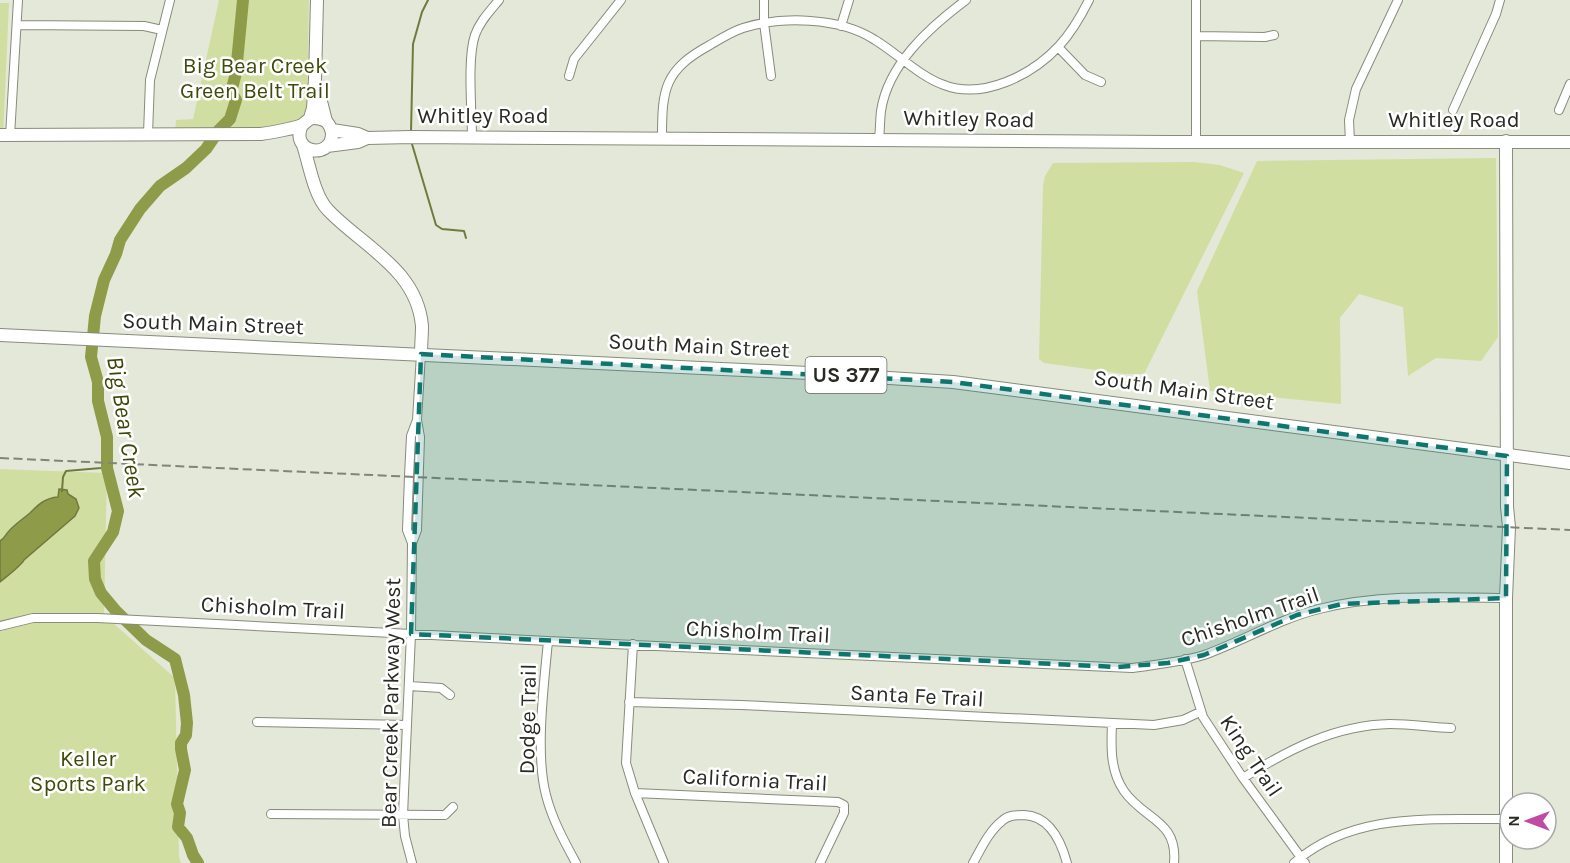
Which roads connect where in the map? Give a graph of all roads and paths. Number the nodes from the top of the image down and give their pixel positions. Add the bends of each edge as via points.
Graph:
1 (18, 0) edge
2 (170, 0) edge
3 (317, 0) edge
4 (499, 0) edge
5 (621, 0) edge
6 (764, 0) edge
7 (849, 0) edge
8 (966, 0) edge
9 (1089, 0) edge
10 (1196, 0) edge
11 (1398, 0) edge
12 (1500, 0) edge
13 (764, 23) junction
14 (18, 25) junction
15 (841, 26) junction
16 (162, 30) junction
17 (1274, 34) dead end
18 (1196, 36) junction
19 (1058, 47) junction
20 (905, 60) junction
21 (569, 76) dead end
22 (771, 76) dead end
23 (315, 80) junction
24 (1101, 82) dead end
25 (1570, 84) edge
26 (1453, 110) dead end
27 (1559, 110) dead end
28 (306, 122) junction
29 (329, 126) junction
30 (272, 133) junction
31 (148, 134) junction
32 (5, 135) edge
33 (472, 137) junction
34 (367, 138) junction
35 (662, 138) junction
36 (879, 139) junction
37 (1506, 141) junction
38 (1196, 142) junction
39 (1350, 142) junction
40 (1570, 142) edge
41 (301, 143) junction
42 (325, 148) junction
43 (333, 214) junction
44 (0, 334) edge
45 (421, 354) junction
46 (1507, 456) junction
47 (1570, 463) edge
48 (1506, 598) junction
49 (0, 626) edge
50 (411, 634) junction
51 (548, 641) junction
52 (633, 644) junction
53 (1185, 659) junction
54 (409, 686) junction
55 (450, 695) dead end
56 (629, 702) junction
57 (1200, 712) junction
58 (257, 722) dead end
59 (1112, 723) junction
60 (407, 725) junction
61 (1451, 728) dead end
62 (1243, 778) junction
63 (1507, 791) edge
64 (635, 793) junction
65 (453, 807) dead end
66 (271, 814) dead end
67 (403, 815) junction
68 (1498, 819) edge
69 (1300, 861) edge
70 (412, 863) edge
71 (576, 863) edge
72 (664, 863) edge
73 (820, 863) edge
74 (973, 863) edge
75 (1067, 863) edge
76 (1174, 863) edge

1 - 14 street
2 - 16 street
3 - 23 street
4 - 33 street via 473,41
5 - 21 street via 574,59
6 - 13 street
7 - 15 street
8 - 20 street via 935,24
9 - 19 street
10 - 18 street
11 - 39 street via 1356,89 1349,120
12 - 26 street
13 - 15 street via 820,21
13 - 22 street
13 - 35 street via 742,28 682,63 664,94
14 - 16 street via 144,26
14 - 32 street
15 - 20 street via 872,38
16 - 31 street via 150,80
17 - 18 street
18 - 38 street
19 - 20 street via 1028,70 981,89 961,90 942,84
19 - 24 street via 1085,75
20 - 36 street via 887,90
23 - 28 street via 313,108
23 - 29 street
25 - 27 street
28 - 29 street via 321,118
28 - 30 street
28 - 41 street via 300,130
29 - 34 street, Whitley Road
29 - 42 street via 332,136
30 - 31 street
30 - 41 street
31 - 32 street
33 - 34 street, Whitley Road
33 - 35 street, Whitley Road
34 - 42 street, Whitley Road
35 - 36 street, Whitley Road
36 - 38 street, Whitley Road
37 - 39 street, Whitley Road
37 - 40 street, Whitley Road
37 - 46 street
38 - 39 street, Whitley Road
41 - 42 street via 312,151
41 - 43 street via 321,198
42 - 43 street via 316,165
43 - 45 street via 379,252 405,281 422,325
44 - 45 street, South Main Street / US 377
45 - 46 street, South Main Street / US 377 via 953,382
45 - 50 street, Bear Creek Parkway West
46 - 47 street, South Main Street / US 377
46 - 48 street
48 - 53 street, Chisholm Trail via 1342,604 1297,615 1204,655
48 - 63 street
49 - 50 street, Chisholm Trail via 44,617
50 - 51 street, Chisholm Trail
50 - 54 street, Bear Creek Parkway West
51 - 52 street, Chisholm Trail
51 - 71 street, Dodge Trail via 543,775 551,814
52 - 53 street, Chisholm Trail via 1118,668
52 - 56 street
53 - 57 street, King Trail
54 - 55 street via 441,688
54 - 60 street, Bear Creek Parkway West
56 - 59 street, Santa Fe Trail
56 - 64 street via 626,763
57 - 59 street, Santa Fe Trail via 1183,720 1154,725
57 - 62 street, King Trail
58 - 60 street
59 - 76 street via 1111,752 1120,783 1143,811 1165,826 1173,842
60 - 67 street, Bear Creek Parkway West
61 - 62 street via 1390,724 1356,729 1284,752
62 - 69 street, King Trail
64 - 72 street
64 - 73 street, California Trail via 838,802 844,805 844,813
65 - 67 street via 445,814
66 - 67 street
67 - 70 street, Bear Creek Parkway West
68 - 69 street via 1373,824 1343,834
74 - 75 street via 1003,819 1031,815 1058,838

